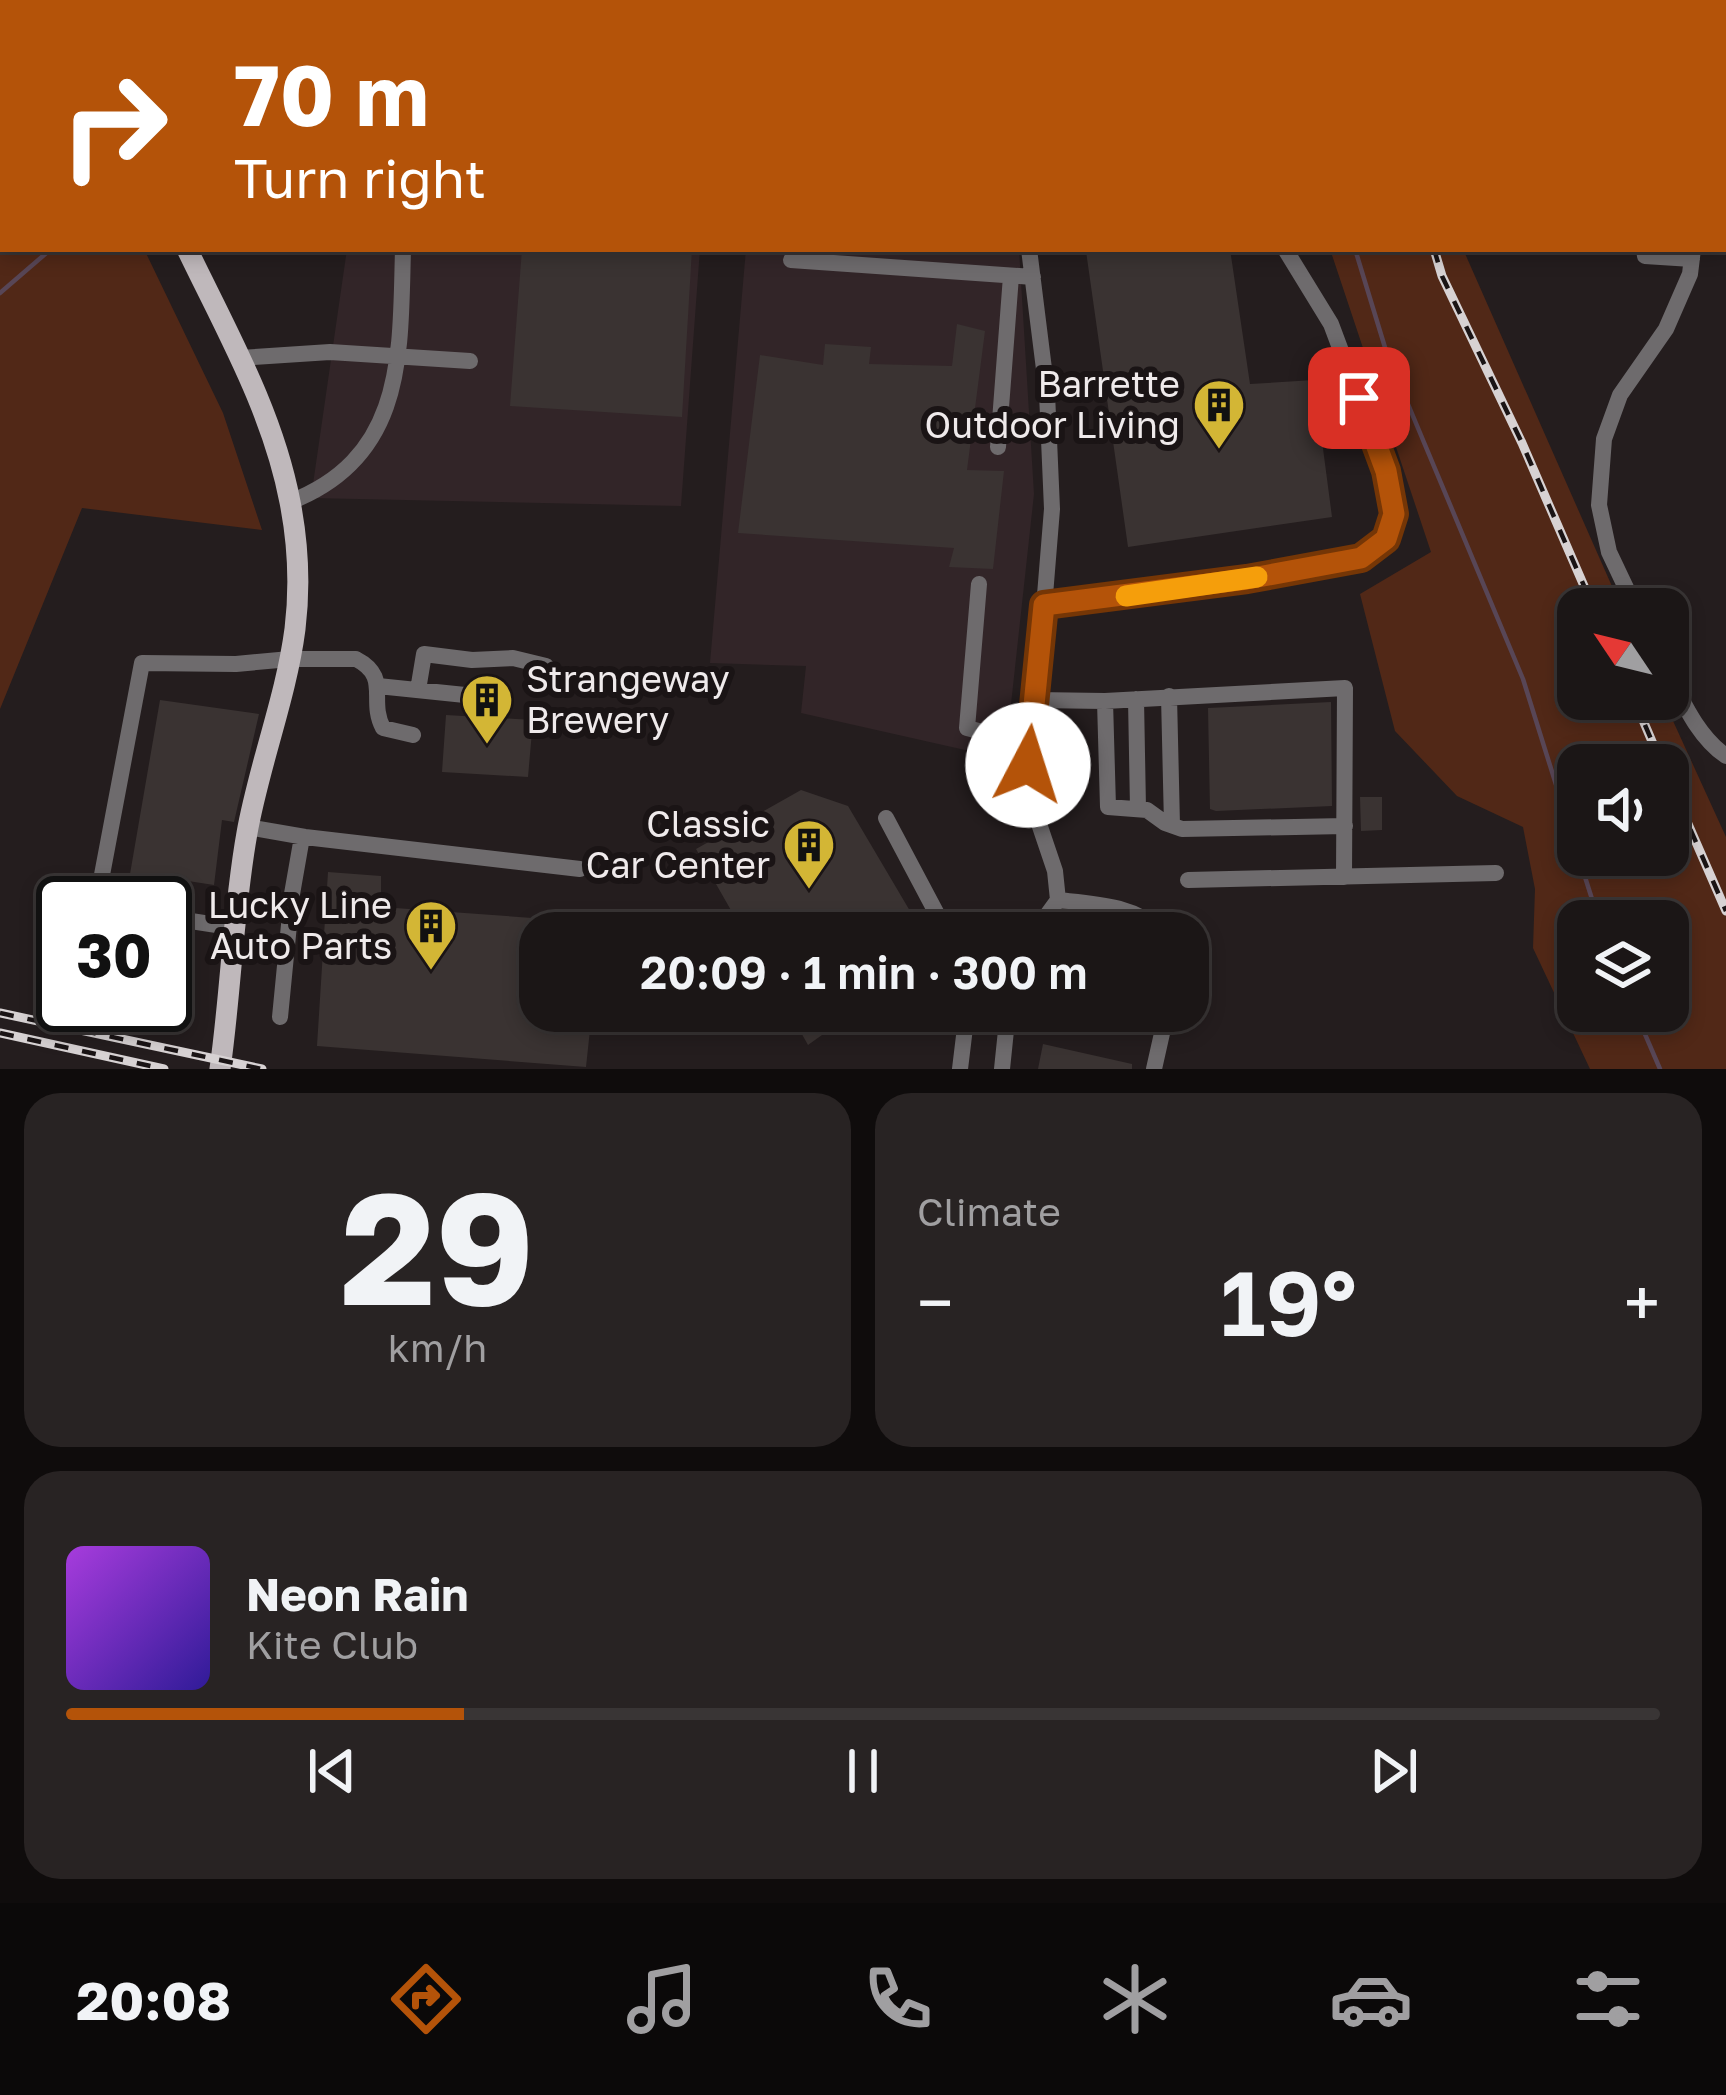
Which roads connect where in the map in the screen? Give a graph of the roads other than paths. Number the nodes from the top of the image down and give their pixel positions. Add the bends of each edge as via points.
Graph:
1 (188, 252) edge
2 (404, 252) edge
3 (1029, 252) edge
4 (1288, 252) edge
5 (1644, 252) edge
6 (1692, 254) edge
7 (791, 260) dead end
8 (1011, 276) junction
9 (1033, 277) junction
10 (400, 356) junction
11 (240, 358) junction
12 (470, 361) dead end
13 (998, 447) dead end
14 (290, 502) junction
15 (979, 584) dead end
16 (1626, 588) edge
17 (1044, 605) junction
18 (290, 659) junction
19 (546, 666) dead end
20 (378, 686) junction
21 (418, 690) junction
22 (465, 695) dead end
23 (1169, 696) junction
24 (1136, 699) junction
25 (1035, 700) junction
26 (1105, 700) junction
27 (1689, 714) edge
28 (413, 735) dead end
29 (1029, 744) junction
30 (1726, 756) edge
31 (1138, 808) junction
32 (886, 818) dead end
33 (1172, 825) junction
34 (1345, 826) junction
35 (248, 827) junction
36 (302, 837) junction
37 (580, 869) dead end
38 (1496, 873) dead end
39 (102, 876) edge
40 (1344, 877) junction
41 (1188, 880) dead end
42 (1058, 900) junction
43 (936, 912) edge
44 (1049, 912) edge
45 (1130, 912) edge
46 (192, 921) edge
47 (236, 928) junction
48 (280, 1017) dead end
49 (964, 1032) edge
50 (1006, 1032) edge
51 (1162, 1032) edge
52 (220, 1069) edge
53 (960, 1069) edge
54 (1002, 1069) edge
55 (1154, 1069) edge

1 - 11 main road
2 - 10 street
3 - 9 street
4 - 17 street via 1331,324 1386,471 1394,514 1386,539 1361,558
5 - 6 street
6 - 16 street via 1666,329 1620,395 1604,439 1599,505
7 - 8 street
8 - 9 street
8 - 13 street
9 - 17 street via 1051,451
10 - 11 street
10 - 12 street
10 - 14 street via 362,453 330,483
11 - 14 main road
14 - 18 main road via 298,587
15 - 29 street via 967,728
17 - 25 street
18 - 20 street via 356,659
18 - 35 main road
18 - 39 street via 142,663
19 - 21 street via 424,654
20 - 21 street
20 - 28 street via 383,728
21 - 22 street
23 - 24 street
23 - 33 street
23 - 34 street via 1345,688
24 - 26 street
24 - 31 street
25 - 26 street
25 - 29 street
26 - 31 street via 1108,807
27 - 30 street
29 - 42 street via 1030,797
31 - 33 street
32 - 43 street
33 - 34 street
34 - 40 street
35 - 36 street
35 - 47 main road
36 - 37 street
36 - 48 street
38 - 40 street
40 - 41 street
42 - 44 street
42 - 45 street
46 - 47 street
47 - 52 main road
49 - 53 street
50 - 54 street
51 - 55 street

